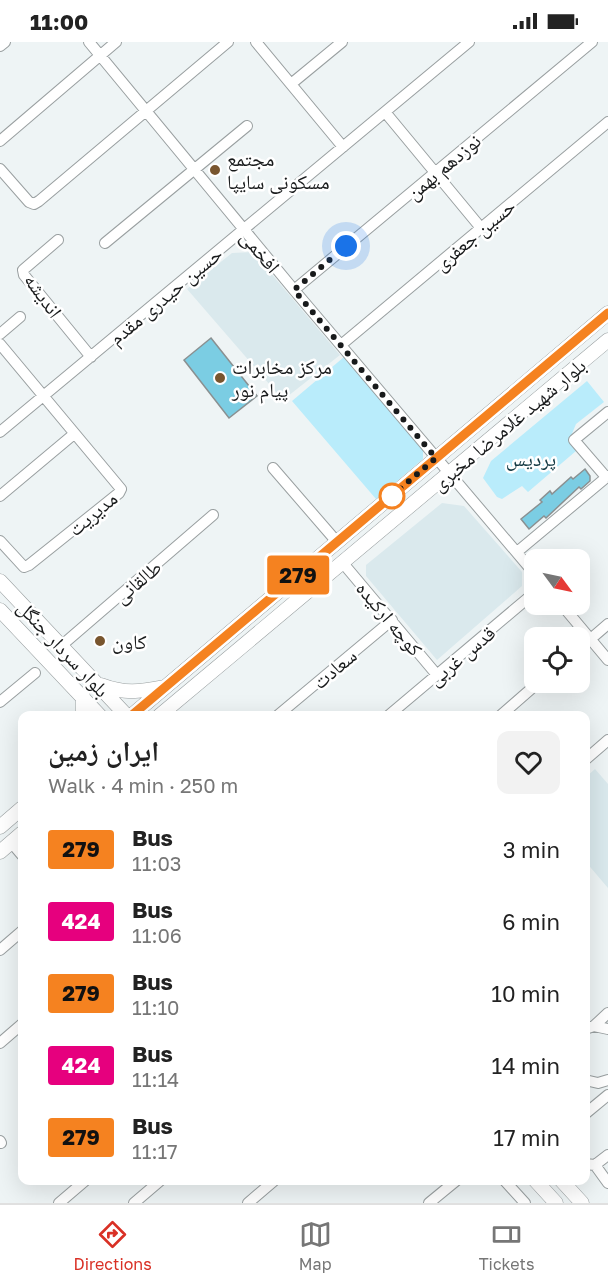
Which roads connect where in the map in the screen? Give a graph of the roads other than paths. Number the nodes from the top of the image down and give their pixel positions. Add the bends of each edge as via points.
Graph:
1 (5, 42) edge
2 (89, 42) edge
3 (116, 42) edge
4 (228, 42) edge
5 (256, 42) edge
6 (342, 42) edge
7 (469, 42) edge
8 (592, 42) edge
9 (0, 46) edge
10 (100, 55) junction
11 (291, 84) junction
12 (146, 111) junction
13 (385, 112) junction
14 (608, 122) edge
15 (247, 126) dead end
16 (0, 141) edge
17 (343, 147) junction
18 (0, 169) edge
19 (194, 169) junction
20 (435, 172) junction
21 (481, 228) junction
22 (244, 230) junction
23 (58, 240) dead end
24 (105, 243) dead end
25 (294, 290) junction
26 (608, 313) edge
27 (20, 317) dead end
28 (0, 334) edge
29 (608, 340) edge
30 (0, 344) edge
31 (341, 345) junction
32 (91, 357) junction
33 (44, 396) junction
34 (608, 412) edge
35 (0, 432) edge
36 (74, 434) junction
37 (436, 458) junction
38 (273, 468) dead end
39 (450, 473) junction
40 (607, 477) edge
41 (0, 496) edge
42 (213, 515) dead end
43 (0, 541) edge
44 (337, 542) junction
45 (517, 552) junction
46 (524, 561) edge
47 (342, 562) junction
48 (0, 581) edge
49 (524, 601) edge
50 (0, 610) edge
51 (570, 615) edge
52 (392, 620) junction
53 (608, 624) edge
54 (580, 627) edge
55 (590, 639) joint
56 (61, 646) junction
57 (608, 660) edge
58 (35, 673) dead end
59 (437, 675) junction
60 (98, 684) junction
61 (166, 686) junction
62 (185, 693) junction
63 (526, 693) edge
64 (82, 696) junction
65 (0, 702) edge
66 (83, 711) edge
67 (96, 711) edge
68 (124, 711) edge
69 (135, 711) edge
70 (165, 711) edge
71 (176, 711) edge
72 (283, 711) edge
73 (394, 711) edge
74 (506, 711) edge
75 (608, 740) edge
76 (590, 756) edge
77 (18, 811) edge
78 (0, 827) edge
79 (18, 836) edge
80 (5, 847) edge
81 (18, 934) edge
82 (0, 950) edge
83 (608, 1013) edge
84 (18, 1027) edge
85 (590, 1027) edge
86 (590, 1028) edge
87 (608, 1029) edge
88 (0, 1043) edge
89 (608, 1080) edge
90 (590, 1082) edge
91 (608, 1095) edge
92 (590, 1110) edge
93 (608, 1155) edge
94 (590, 1164) edge
95 (608, 1182) edge
96 (80, 1185) edge
97 (155, 1185) edge
98 (269, 1185) edge
99 (451, 1185) edge
100 (509, 1185) edge
101 (540, 1185) edge
102 (566, 1185) edge
103 (59, 1203) edge
104 (134, 1203) edge
105 (248, 1203) edge
106 (429, 1203) edge
107 (525, 1203) edge
108 (556, 1203) edge
109 (582, 1203) edge

1 - 9 street
2 - 10 street, افخمی
3 - 10 street
4 - 12 street
5 - 11 street
6 - 11 street
7 - 13 street, حسین حیدری مقدم
8 - 20 street, نوزدهم بهمن
10 - 12 street, افخمی
10 - 16 street
11 - 17 street
12 - 18 street via 34,204
12 - 19 street, افخمی
13 - 17 street, حسین حیدری مقدم
13 - 20 street
14 - 21 street, حسین جعفری
15 - 19 street
17 - 22 street, حسین حیدری مقدم
19 - 22 street, افخمی
19 - 24 street
20 - 21 street
20 - 25 street, نوزدهم بهمن
21 - 31 street, حسین جعفری
22 - 25 street, افخمی
22 - 32 street, حسین حیدری مقدم
23 - 32 street, اندیشه via 23,270 24,275
25 - 31 street, افخمی
26 - 37 main road, بلوار شهید غلامرضا مخبری
27 - 28 street
29 - 39 main road, بلوار شهید غلامرضا مخبری
30 - 33 street, مدیریت
31 - 37 street, افخمی
32 - 33 street, حسین حیدری مقدم
33 - 35 street, حسین حیدری مقدم
33 - 36 street, مدیریت
34 - 40 street via 574,440
36 - 41 street
36 - 43 street, مدیریت via 121,489 119,493 29,565 24,567
37 - 39 street, افخمی
37 - 44 main road, بلوار شهید غلامرضا مخبری
38 - 44 street
39 - 45 street, افخمی
39 - 47 main road, بلوار شهید غلامرضا مخبری
40 - 45 street
42 - 56 street, طالقانی
44 - 61 main road, بلوار شهید غلامرضا مخبری
45 - 46 street, افخمی
47 - 52 street, کوچه ارکیده
47 - 62 main road, بلوار شهید غلامرضا مخبری
48 - 56 main road, بلوار سردار جنگل
49 - 59 street, قدس غربی
50 - 64 main road, بلوار سردار جنگل
51 - 54 street
52 - 59 street, کوچه ارکیده
52 - 72 street, سعادت
53 - 55 street
55 - 57 street
56 - 60 main road, بلوار سردار جنگل
58 - 65 street
59 - 73 street, قدس غربی
60 - 61 main road via 119,692
60 - 68 main road, بلوار سردار جنگل
61 - 69 main road, بلوار شهید غلامرضا مخبری
62 - 70 main road, بلوار شهید غلامرضا مخبری
62 - 71 main road
63 - 74 street
64 - 66 main road
64 - 67 main road, بلوار سردار جنگل
75 - 76 street
77 - 78 main road
79 - 80 main road
81 - 82 street
83 - 85 street
84 - 88 street
86 - 87 street
89 - 90 street
91 - 92 street
93 - 94 street
94 - 95 street
96 - 103 street
97 - 104 street
98 - 105 street
99 - 106 street
100 - 107 street
101 - 108 main road
102 - 109 main road

